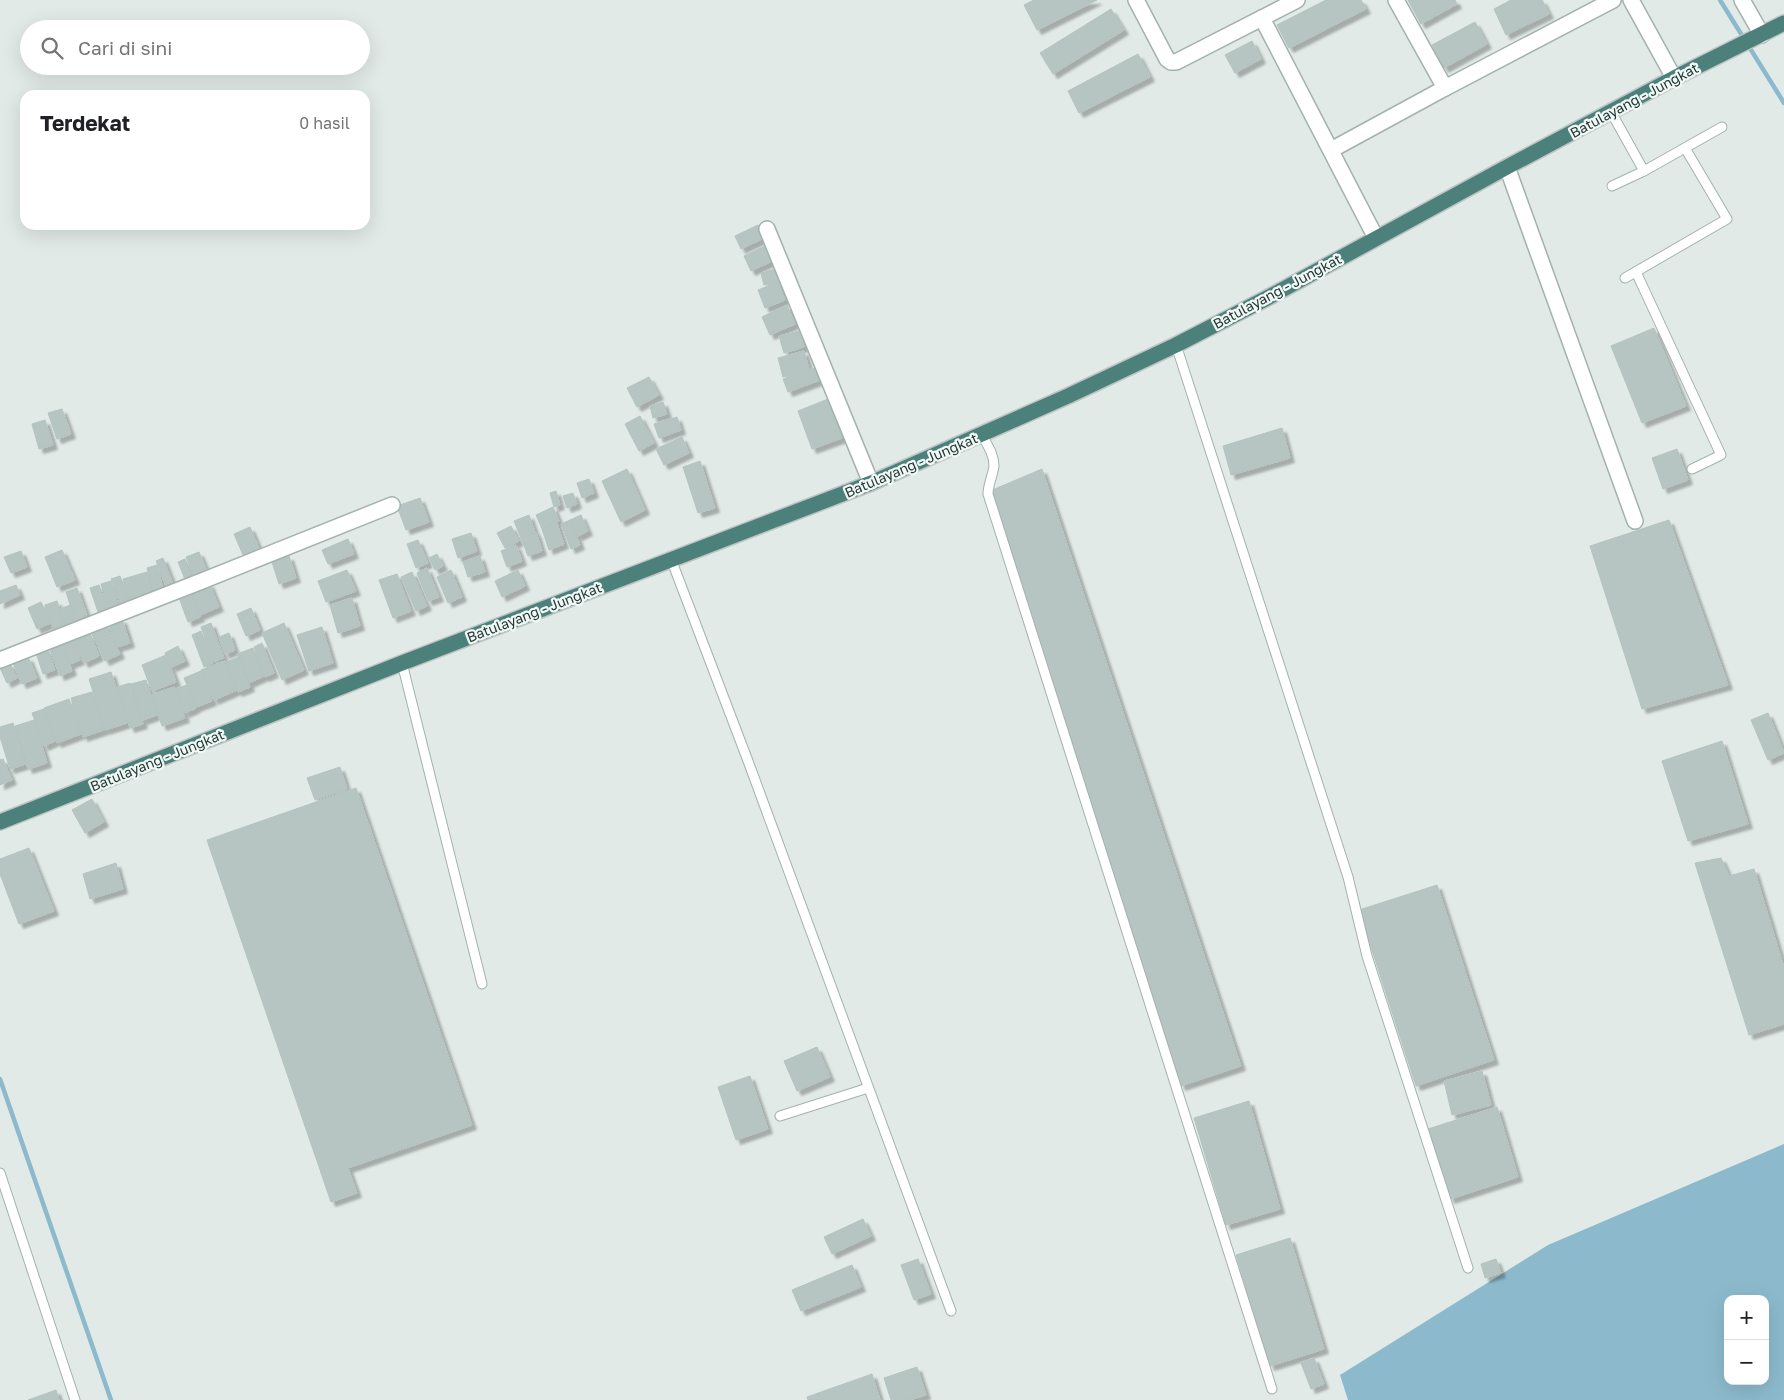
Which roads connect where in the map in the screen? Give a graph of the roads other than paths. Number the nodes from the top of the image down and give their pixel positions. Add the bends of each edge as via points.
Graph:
1 (1136, 0) edge
2 (1298, 0) edge
3 (1396, 0) edge
4 (1612, 0) edge
5 (1631, 0) edge
6 (1742, 0) edge
7 (1262, 18) junction
8 (1784, 23) edge
9 (1757, 37) junction
10 (1674, 78) junction
11 (1445, 88) junction
12 (1611, 112) junction
13 (1722, 127) dead end
14 (1685, 148) junction
15 (1331, 150) junction
16 (1507, 167) junction
17 (1644, 170) junction
18 (1612, 186) dead end
19 (767, 229) dead end
20 (1376, 238) junction
21 (1636, 272) junction
22 (1625, 278) dead end
23 (1176, 345) junction
24 (981, 435) junction
25 (1692, 469) dead end
26 (871, 483) junction
27 (392, 504) dead end
28 (1635, 521) dead end
29 (671, 559) junction
30 (0, 660) edge
31 (402, 663) junction
32 (0, 822) edge
33 (482, 984) dead end
34 (868, 1088) junction
35 (780, 1116) dead end
36 (0, 1173) edge
37 (1468, 1268) dead end
38 (951, 1311) dead end
39 (1272, 1389) dead end
40 (75, 1400) edge

1 - 7 street via 1171,62
2 - 7 street
3 - 11 street
4 - 11 street
5 - 10 street
6 - 9 street
7 - 15 street
8 - 9 highway, Batulayang - Jungkat
9 - 10 highway, Batulayang - Jungkat
10 - 12 highway, Batulayang - Jungkat
11 - 15 street
12 - 16 highway, Batulayang - Jungkat
12 - 17 lane
13 - 14 lane
14 - 17 lane
14 - 21 lane via 1727,220
15 - 20 street
16 - 20 highway, Batulayang - Jungkat
16 - 28 street
17 - 18 lane
19 - 26 street
20 - 23 highway, Batulayang - Jungkat
21 - 22 lane
21 - 25 lane via 1721,455
23 - 24 highway, Batulayang - Jungkat
23 - 37 lane via 1348,877 1367,956
24 - 26 highway, Batulayang - Jungkat
24 - 39 lane via 994,464 988,494
26 - 29 highway, Batulayang - Jungkat
27 - 30 street
29 - 31 highway, Batulayang - Jungkat
29 - 34 lane
31 - 32 highway, Batulayang - Jungkat
31 - 33 lane
34 - 35 lane
34 - 38 lane
36 - 40 lane

